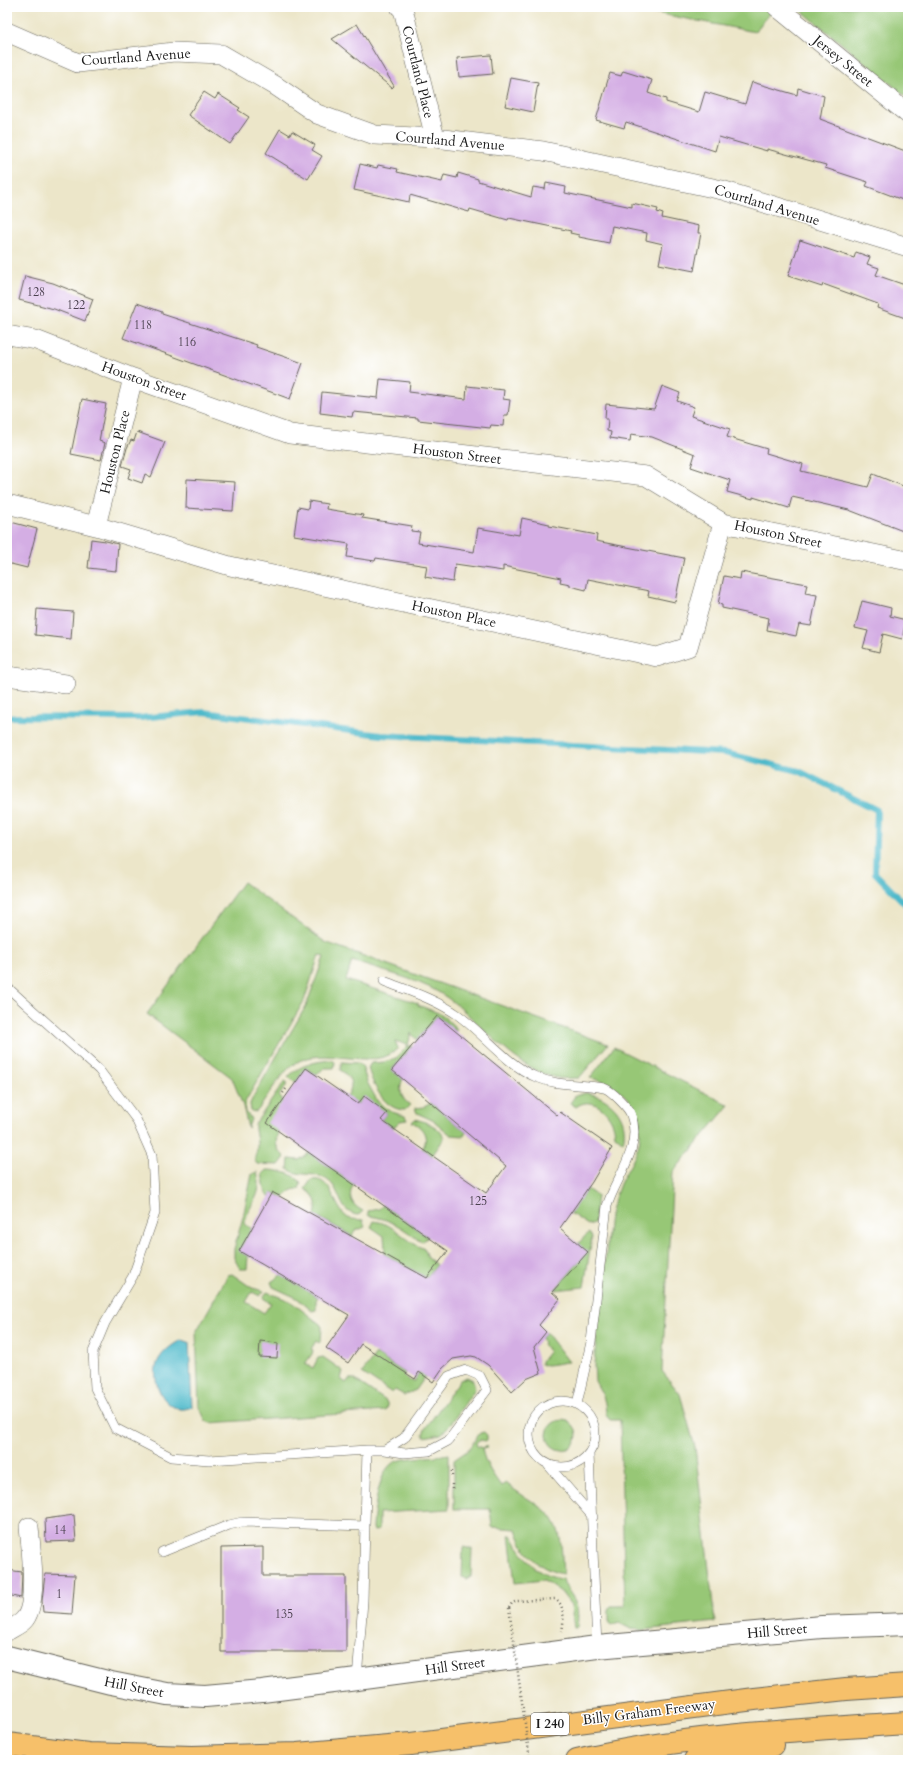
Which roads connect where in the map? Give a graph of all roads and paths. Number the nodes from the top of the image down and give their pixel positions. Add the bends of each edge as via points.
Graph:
1 (400, 7) edge
2 (777, 7) edge
3 (7, 32) edge
4 (908, 114) edge
5 (435, 138) junction
6 (908, 247) edge
7 (7, 335) edge
8 (133, 378) junction
9 (7, 504) edge
10 (723, 523) junction
11 (96, 526) junction
12 (908, 561) edge
13 (7, 676) edge
14 (66, 684) dead end
15 (384, 981) dead end
16 (7, 987) edge
17 (286, 1089) dead end
18 (284, 1093) dead end
19 (577, 1404) junction
20 (367, 1450) junction
21 (385, 1450) junction
22 (589, 1454) junction
23 (548, 1465) junction
24 (452, 1471) dead end
25 (452, 1478) dead end
26 (452, 1484) dead end
27 (452, 1492) dead end
28 (593, 1517) junction
29 (365, 1526) junction
30 (29, 1527) dead end
31 (162, 1552) dead end
32 (908, 1624) edge
33 (7, 1631) edge
34 (562, 1633) dead end
35 (597, 1646) junction
36 (7, 1656) edge
37 (908, 1676) edge
38 (357, 1679) junction
39 (908, 1685) edge
40 (846, 1689) junction
41 (908, 1723) edge
42 (848, 1727) junction
43 (7, 1744) edge
44 (530, 1760) edge
45 (577, 1760) edge
46 (695, 1760) edge

1 - 5 street, Courtland Place via 403,9
2 - 4 street, Jersey Street
3 - 5 street, Courtland Avenue via 78,63 174,52 221,54 276,86 317,114 375,135
5 - 6 street, Courtland Avenue via 543,151 722,190
7 - 8 street, Houston Street via 36,340
8 - 10 street, Houston Street via 290,434 646,476
8 - 11 street, Houston Place
9 - 11 street, Houston Place
10 - 11 street, Houston Place via 688,648 657,656 230,566
10 - 12 street, Houston Street
13 - 14 street
15 - 19 lane via 437,1001 459,1015 506,1057 531,1075 551,1083 605,1088 631,1113 634,1128 633,1144 607,1206 591,1342
16 - 20 lane via 99,1070 136,1119 152,1156 155,1214 133,1276 106,1323 93,1352 95,1388 115,1428 171,1457 209,1460
17 - 18 path
19 - 22 lane via 593,1421 594,1444
19 - 23 lane via 566,1401 546,1405 537,1411 532,1420 529,1430 531,1445 539,1458
20 - 21 lane
20 - 29 lane
21 - 21 lane via 404,1453 429,1451 448,1441 487,1390 480,1376 466,1370 449,1376 404,1438
22 - 23 lane via 571,1467 559,1468
22 - 28 lane
23 - 28 lane
24 - 25 path
26 - 27 path
28 - 35 lane
29 - 31 lane via 242,1522
29 - 38 lane
30 - 33 street via 33,1584 31,1606 24,1621
32 - 35 street, Hill Street via 822,1627
34 - 44 path, bridge via 562,1606 556,1599 517,1601 509,1608
35 - 38 street, Hill Street
36 - 38 street, Hill Street via 112,1683 167,1694 205,1696
37 - 40 highway
39 - 40 highway, Billy Graham Freeway / I 240
40 - 43 highway, Billy Graham Freeway / I 240 via 613,1716 411,1744 297,1754 192,1757 88,1754
41 - 42 highway
42 - 45 highway via 737,1735 660,1744
42 - 46 highway

